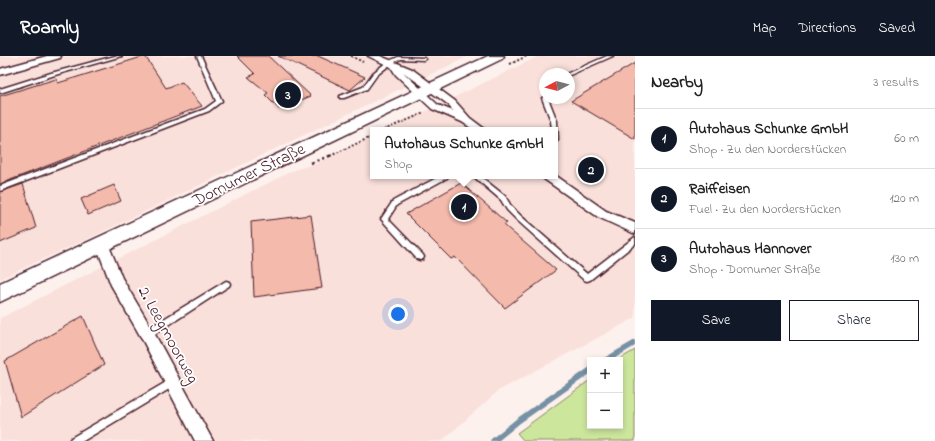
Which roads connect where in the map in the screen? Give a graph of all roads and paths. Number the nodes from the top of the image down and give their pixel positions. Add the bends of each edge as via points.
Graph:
1 (57, 56) edge
2 (120, 56) edge
3 (199, 56) edge
4 (351, 56) edge
5 (372, 56) edge
6 (498, 56) edge
7 (611, 56) edge
8 (424, 59) dead end
9 (391, 64) junction
10 (380, 70) junction
11 (575, 71) edge
12 (0, 72) edge
13 (0, 91) edge
14 (426, 91) junction
15 (342, 97) dead end
16 (547, 104) edge
17 (395, 105) junction
18 (435, 107) junction
19 (412, 119) junction
20 (466, 120) junction
21 (391, 127) edge
22 (476, 127) edge
23 (554, 127) edge
24 (439, 179) edge
25 (480, 179) edge
26 (552, 179) edge
27 (0, 189) edge
28 (635, 229) edge
29 (635, 240) edge
30 (102, 245) junction
31 (420, 257) dead end
32 (226, 284) dead end
33 (0, 293) edge
34 (147, 334) junction
35 (173, 382) junction
36 (74, 441) edge
37 (204, 441) edge

1 - 12 street
2 - 13 lane
3 - 27 lane via 219,101 207,110
4 - 10 path
5 - 9 street
6 - 14 main road, Dornumer Straße
7 - 11 lane
8 - 9 lane via 400,58
9 - 10 lane
9 - 14 street via 399,73
10 - 15 lane via 364,88
14 - 17 main road, Dornumer Straße
14 - 18 street
14 - 20 street via 452,103
16 - 23 lane
17 - 19 path
17 - 30 main road, Dornumer Straße
18 - 19 path
18 - 20 street
19 - 21 path
20 - 22 street
24 - 31 lane via 395,203 384,219
25 - 29 lane via 503,198 520,219 587,278
26 - 28 street via 602,214
30 - 33 main road, Dornumer Straße
30 - 34 street, 2. Leegmoorweg via 116,281
32 - 34 lane
34 - 35 street, 2. Leegmoorweg
35 - 36 lane
35 - 37 street, 2. Leegmoorweg

